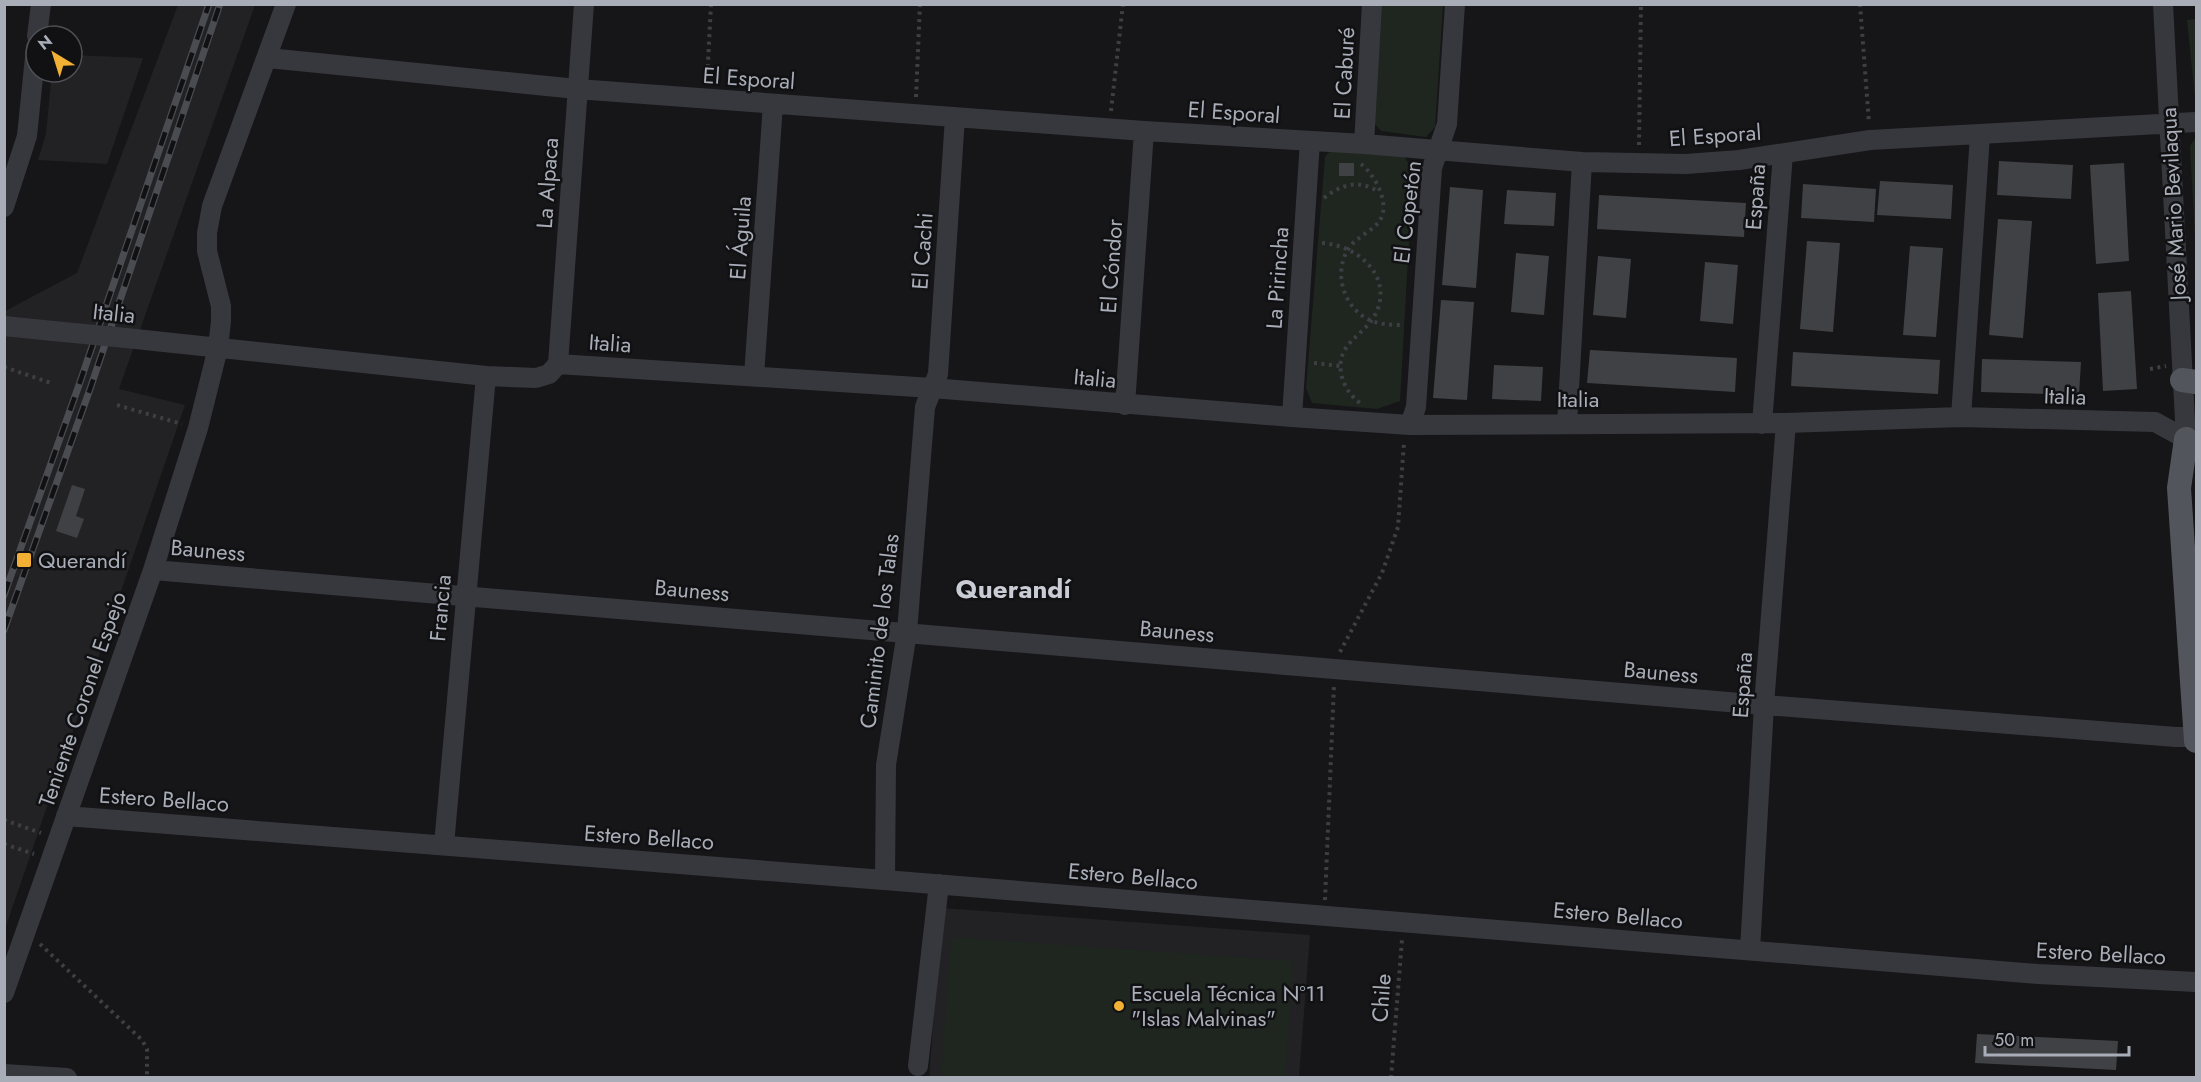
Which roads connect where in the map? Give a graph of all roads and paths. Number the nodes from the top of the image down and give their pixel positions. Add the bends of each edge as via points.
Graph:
1 (40, 4) edge
2 (286, 4) edge
3 (584, 4) edge
4 (711, 4) edge
5 (920, 4) edge
6 (1123, 4) edge
7 (1371, 4) edge
8 (1455, 4) edge
9 (1641, 4) edge
10 (1860, 4) edge
11 (2163, 4) edge
12 (38, 24) edge
13 (268, 58) junction
14 (32, 84) edge
15 (577, 89) junction
16 (706, 99) junction
17 (773, 104) junction
18 (915, 114) junction
19 (955, 117) junction
20 (2196, 122) edge
21 (2170, 125) junction
22 (1109, 128) junction
23 (1144, 130) junction
24 (1980, 135) junction
25 (1870, 140) junction
26 (1310, 141) junction
27 (1439, 151) junction
28 (1361, 153) junction
29 (1783, 154) junction
30 (1582, 162) junction
31 (1639, 163) junction
32 (1380, 193) junction
33 (6, 197) edge
34 (1306, 206) junction
35 (1304, 244) junction
36 (1349, 248) junction
37 (1371, 321) junction
38 (1420, 325) junction
39 (4, 326) edge
40 (218, 348) junction
41 (1296, 362) junction
42 (558, 364) junction
43 (1340, 366) junction
44 (4, 367) edge
45 (486, 376) junction
46 (754, 376) junction
47 (2189, 381) edge
48 (51, 383) dead end
49 (932, 388) junction
50 (117, 405) dead end
51 (1125, 405) junction
52 (1362, 405) dead end
53 (186, 414) dead end
54 (1292, 417) junction
55 (1961, 417) junction
56 (1567, 423) junction
57 (1786, 423) junction
58 (1410, 424) junction
59 (1762, 424) junction
60 (2193, 439) edge
61 (2196, 470) edge
62 (153, 570) junction
63 (465, 596) junction
64 (907, 632) junction
65 (1764, 705) junction
66 (2196, 739) edge
67 (66, 816) junction
68 (4, 820) edge
69 (44, 834) dead end
70 (4, 844) edge
71 (444, 845) junction
72 (37, 855) dead end
73 (885, 880) junction
74 (939, 884) junction
75 (1403, 922) junction
76 (26, 932) junction
77 (1750, 950) junction
78 (2196, 982) edge
79 (4, 993) edge
80 (918, 1066) dead end
81 (4, 1074) edge
82 (67, 1077) edge
83 (147, 1077) edge
84 (1391, 1077) edge

1 - 12 street
2 - 13 street, Teniente Coronel Espejo
3 - 15 street, La Alpaca
4 - 16 path
5 - 18 path
6 - 22 path
7 - 28 street, El Caburé
8 - 27 street, El Copetón via 1447,124
9 - 31 path
10 - 25 path
11 - 21 street, José Mario Bevilaqua
13 - 15 street, El Esporal
13 - 40 street, Teniente Coronel Espejo via 212,206 207,233 207,251 221,306
14 - 33 street via 27,136
15 - 16 street, El Esporal
15 - 42 street, La Alpaca
16 - 17 street, El Esporal
17 - 18 street, El Esporal
17 - 46 street, El Águila
18 - 19 street, El Esporal
19 - 22 street, El Esporal
19 - 49 street, El Cachi via 938,374
20 - 21 street, El Esporal
21 - 24 street, El Esporal
21 - 47 street, José Mario Bevilaqua
22 - 23 street, El Esporal
23 - 26 street, El Esporal
23 - 51 street, El Cóndor
24 - 25 street, El Esporal
24 - 55 street
25 - 29 street, El Esporal
26 - 28 street, El Esporal
26 - 34 street, La Pirincha
27 - 28 street, El Esporal
27 - 30 street, El Esporal
27 - 38 street, El Copetón via 1432,168
28 - 32 path
29 - 31 street, El Esporal via 1718,162
29 - 59 street, España
30 - 31 street, El Esporal
30 - 56 street
32 - 34 path via 1350,184
32 - 36 path via 1384,211 1380,221
34 - 35 street, La Pirincha
35 - 36 path
35 - 41 street, La Pirincha
36 - 37 path via 1342,265 1342,287 1353,307
36 - 37 path via 1366,261 1377,279 1380,300
37 - 38 path
37 - 43 path via 1347,346
38 - 58 street, El Copetón via 1416,407
39 - 40 street, Italia, bridge
40 - 45 street, Italia
40 - 62 street, Teniente Coronel Espejo via 198,428
41 - 43 path
41 - 54 street, La Pirincha
42 - 45 street, Italia via 549,375 536,378
42 - 46 street, Italia
43 - 52 path via 1347,389
44 - 48 path
45 - 63 street, Francia
46 - 49 street, Italia
47 - 60 street, José Mario Bevilaqua
49 - 51 street, Italia
49 - 64 street, Caminito de los Talas via 925,407
50 - 53 path via 183,425
51 - 54 street, Italia
54 - 58 street, Italia
55 - 57 street, Italia
55 - 60 street, Italia via 2155,422
56 - 58 street, Italia
56 - 59 street, Italia
57 - 59 street, Italia
57 - 65 street, España
60 - 61 main road, José Mario Bevilaqua
60 - 66 main road, José Mario Bevilaqua via 2179,488
62 - 63 street, Bauness
62 - 67 street, Teniente Coronel Espejo
63 - 64 street, Bauness
63 - 71 street, Francia
64 - 65 street, Bauness
64 - 73 street, Caminito de los Talas via 886,765
65 - 66 street, Bauness
65 - 77 street, España
67 - 71 street, Estero Bellaco
67 - 76 street, Teniente Coronel Espejo
68 - 69 path
70 - 72 path
71 - 73 street, Estero Bellaco
73 - 74 street, Estero Bellaco
74 - 75 street, Estero Bellaco
74 - 80 street
75 - 77 street, Estero Bellaco
75 - 84 path, Chile
76 - 79 street, Teniente Coronel Espejo
76 - 83 path via 142,1040 147,1049
77 - 78 street, Estero Bellaco via 2038,974
81 - 82 street

